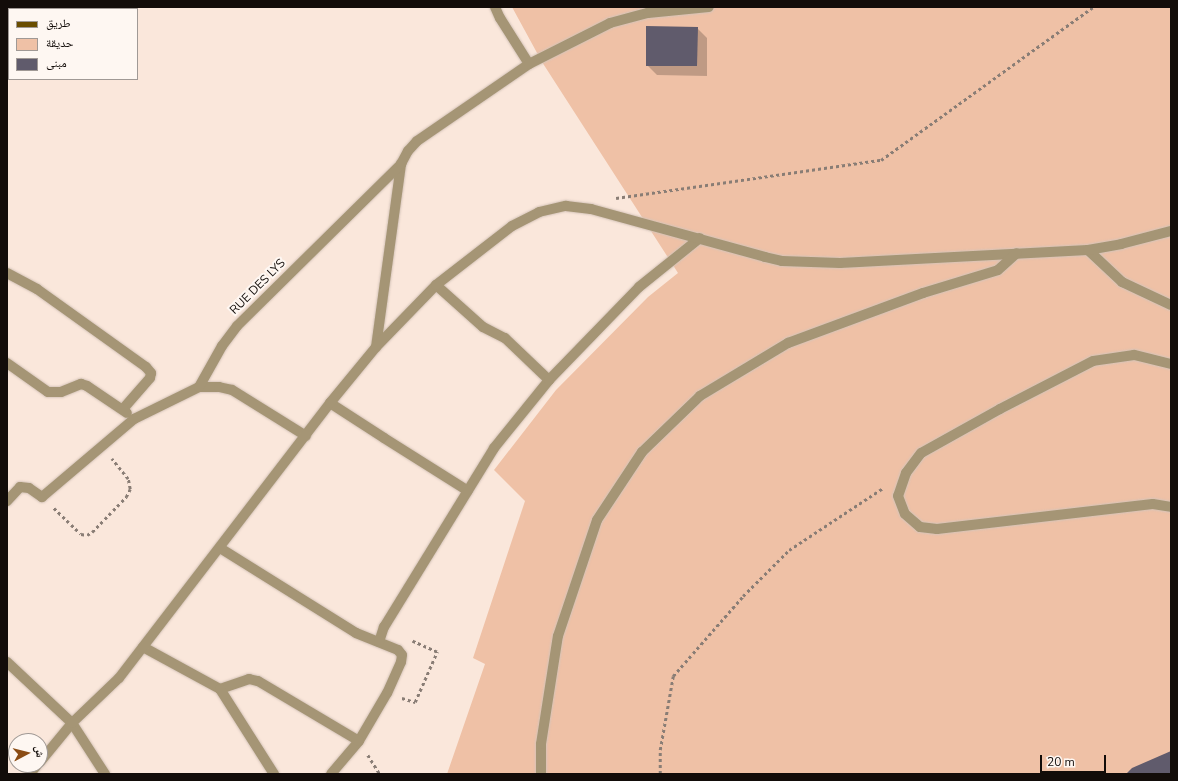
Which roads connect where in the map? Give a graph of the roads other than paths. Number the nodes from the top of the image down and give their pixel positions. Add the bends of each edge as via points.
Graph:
1 (495, 7) edge
2 (709, 7) edge
3 (529, 64) junction
4 (401, 164) junction
5 (1171, 231) edge
6 (700, 238) junction
7 (1088, 250) junction
8 (1017, 253) junction
9 (7, 273) edge
10 (436, 285) junction
11 (1171, 305) edge
12 (376, 347) junction
13 (7, 363) edge
14 (1171, 364) edge
15 (549, 380) junction
16 (199, 387) junction
17 (330, 403) junction
18 (123, 409) junction
19 (134, 419) junction
20 (306, 436) junction
21 (468, 491) junction
22 (7, 501) edge
23 (1171, 507) edge
24 (220, 548) junction
25 (379, 642) junction
26 (143, 648) junction
27 (7, 662) edge
28 (220, 689) junction
29 (72, 723) junction
30 (359, 741) junction
31 (48, 752) edge
32 (104, 774) edge
33 (274, 774) edge
34 (331, 774) edge
35 (541, 774) edge

1 - 3 street
2 - 3 street, RUE DES LYS via 648,14 610,23
3 - 4 street, RUE DES LYS via 417,141
4 - 12 street
4 - 16 street, RUE DES LYS via 237,326 222,346
5 - 7 street
6 - 8 street via 782,261 840,263
6 - 10 street via 591,209 566,206 540,212 512,226
6 - 15 street via 639,287
7 - 8 street
7 - 11 street via 1122,282
8 - 35 street via 998,270 923,293 788,343 700,396 642,452 597,520 558,636 541,744
9 - 18 street via 37,289 146,367 151,373 150,378
10 - 12 street
10 - 15 street via 483,327 505,338
12 - 17 street
13 - 18 street via 48,392 60,392 81,384
14 - 23 street via 1134,355 1093,361 921,453 906,473 898,496 905,514 920,527 937,528 1153,504
15 - 21 street via 494,448
16 - 19 street
16 - 20 street via 232,390
17 - 20 street
17 - 21 street
18 - 19 street
19 - 22 street via 42,497 29,488 20,487
20 - 24 street
21 - 25 street via 384,627
24 - 25 street via 356,633
24 - 26 street
25 - 30 street via 398,650 402,655 402,662
26 - 28 street
26 - 29 street via 119,678
27 - 29 street
28 - 30 street via 249,679 258,681
28 - 33 street
29 - 31 street
29 - 32 street
30 - 34 street

